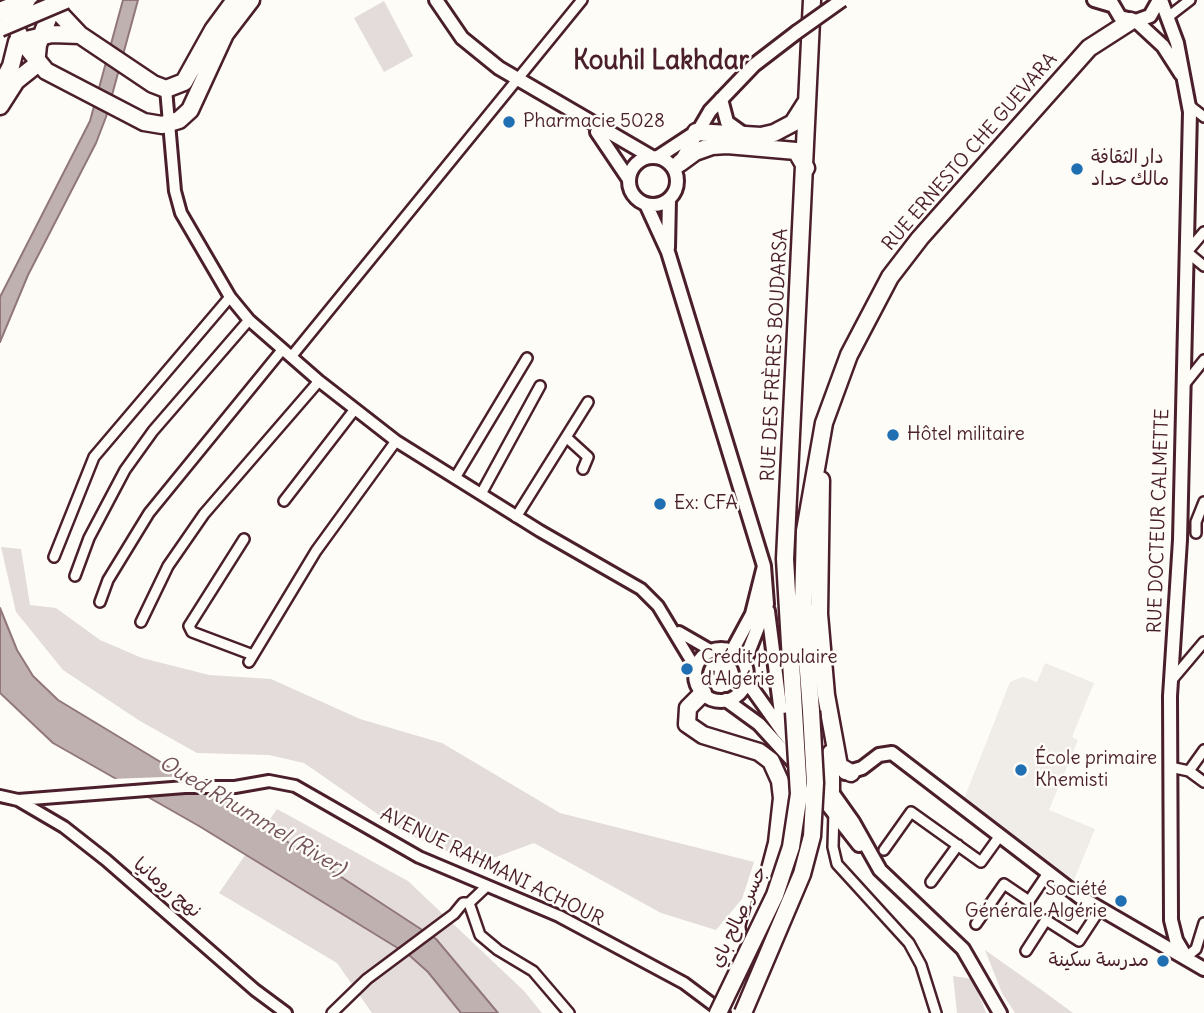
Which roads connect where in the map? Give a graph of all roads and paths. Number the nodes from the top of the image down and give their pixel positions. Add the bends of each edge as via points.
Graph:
1 (6, 0) edge
2 (27, 0) edge
3 (235, 0) edge
4 (251, 0) edge
5 (436, 0) edge
6 (582, 0) edge
7 (842, 0) edge
8 (1094, 0) edge
9 (1160, 0) edge
10 (1190, 0) edge
11 (814, 2) edge
12 (55, 3) edge
13 (1111, 3) edge
14 (0, 11) edge
15 (1168, 17) junction
16 (1134, 21) junction
17 (0, 28) edge
18 (43, 35) junction
19 (80, 35) junction
20 (21, 40) junction
21 (37, 62) junction
22 (517, 81) junction
23 (1187, 84) junction
24 (0, 87) edge
25 (159, 87) junction
26 (809, 95) junction
27 (721, 99) junction
28 (0, 106) edge
29 (1200, 112) edge
30 (171, 124) junction
31 (590, 124) junction
32 (696, 132) junction
33 (745, 135) junction
34 (654, 157) junction
35 (677, 167) junction
36 (806, 167) junction
37 (628, 178) junction
38 (669, 199) junction
39 (646, 204) junction
40 (1204, 232) edge
41 (668, 252) junction
42 (1187, 252) junction
43 (1204, 266) edge
44 (230, 298) junction
45 (249, 320) junction
46 (287, 353) junction
47 (527, 358) dead end
48 (1204, 360) edge
49 (319, 381) junction
50 (1184, 385) junction
51 (540, 386) dead end
52 (588, 402) dead end
53 (355, 409) junction
54 (566, 437) junction
55 (396, 441) junction
56 (819, 449) junction
57 (583, 469) dead end
58 (455, 478) junction
59 (481, 494) junction
60 (284, 500) dead end
61 (1204, 502) edge
62 (516, 517) junction
63 (1196, 533) dead end
64 (244, 539) dead end
65 (54, 557) dead end
66 (764, 566) junction
67 (75, 576) dead end
68 (100, 603) dead end
69 (767, 604) junction
70 (141, 622) dead end
71 (671, 625) junction
72 (1204, 642) edge
73 (712, 650) junction
74 (732, 651) junction
75 (744, 663) junction
76 (696, 668) junction
77 (746, 680) junction
78 (1171, 681) junction
79 (703, 693) junction
80 (726, 700) junction
81 (802, 712) junction
82 (832, 726) junction
83 (783, 732) junction
84 (1204, 750) edge
85 (1170, 767) junction
86 (1189, 771) junction
87 (851, 773) junction
88 (1204, 782) edge
89 (831, 783) junction
90 (0, 796) edge
91 (18, 800) junction
92 (834, 816) junction
93 (999, 837) junction
94 (958, 845) junction
95 (884, 850) dead end
96 (880, 870) junction
97 (1048, 873) junction
98 (931, 882) dead end
99 (488, 886) junction
100 (469, 903) junction
101 (1100, 909) junction
102 (1204, 923) edge
103 (976, 924) dead end
104 (752, 938) junction
105 (1026, 951) dead end
106 (1186, 957) junction
107 (1204, 968) edge
108 (348, 1000) junction
109 (286, 1013) edge
110 (332, 1013) edge
111 (342, 1013) edge
112 (569, 1013) edge
113 (721, 1013) edge
114 (743, 1013) edge
115 (936, 1013) edge
116 (1000, 1013) edge

1 - 20 highway
2 - 14 highway, bridge
3 - 25 highway via 184,82
4 - 30 highway via 225,34 190,110
5 - 22 main road via 469,45
6 - 22 street
7 - 27 main road, bridge via 754,65
8 - 13 main road
9 - 15 main road, RUE DOCTEUR CALMETTE
9 - 16 main road via 1150,16
10 - 15 street
11 - 26 highway, RUE DES FRÈRES BOUDARSA
12 - 17 highway, bridge
12 - 18 highway
12 - 19 highway
13 - 16 main road, RUE DOCTEUR CALMETTE via 1120,17
15 - 23 main road, RUE DOCTEUR CALMETTE
16 - 23 main road, RUE DOCTEUR CALMETTE via 1163,46
16 - 56 highway, RUE ERNESTO CHE GUEVARA via 1089,48 890,277 849,355
18 - 19 highway
18 - 20 highway
18 - 21 highway
19 - 25 highway
20 - 21 highway
20 - 24 highway
21 - 28 highway
21 - 30 highway via 62,81 144,122
22 - 31 main road
22 - 46 street
23 - 29 main road, RUE DOCTEUR CALMETTE
25 - 30 street
26 - 33 highway via 800,115 785,128 761,136
26 - 36 highway, RUE DES FRÈRES BOUDARSA
27 - 32 main road
27 - 33 main road via 727,121
29 - 42 main road, RUE DOCTEUR CALMETTE
30 - 44 street via 175,191 181,213
31 - 34 main road
31 - 37 main road
32 - 33 highway
32 - 34 main road
32 - 35 main road
34 - 35 main road
34 - 37 main road via 636,163
35 - 36 highway via 695,152 727,145 796,151
35 - 38 main road via 677,186
36 - 81 highway, RUE DES FRÈRES BOUDARSA via 785,559
37 - 39 main road via 633,194
38 - 39 main road
38 - 41 main road
39 - 41 main road
40 - 42 street
41 - 66 main road
42 - 43 street
42 - 50 main road, RUE DOCTEUR CALMETTE
44 - 45 street
44 - 65 street via 94,457
45 - 46 street
45 - 67 street via 125,470 89,538
46 - 49 street
46 - 68 street via 149,513 108,580
47 - 58 street
48 - 50 street
49 - 53 street
49 - 70 street via 204,513 168,566
50 - 78 main road, RUE DOCTEUR CALMETTE
51 - 59 street
52 - 54 street
53 - 55 street
53 - 60 street
54 - 57 street via 588,457
54 - 62 street
55 - 58 street
55 - 64 street via 316,551 251,659 192,632 189,626
56 - 81 highway via 805,531
56 - 82 highway via 819,614
58 - 59 street
59 - 62 street
61 - 63 street
62 - 71 street via 641,589
66 - 69 main road
66 - 74 main road via 752,614
69 - 75 main road
69 - 83 main road
71 - 73 street
71 - 76 street
72 - 78 street
73 - 74 main road
73 - 76 main road
74 - 75 main road
75 - 77 main road
76 - 79 main road via 696,682
77 - 80 main road via 739,693
77 - 83 main road
78 - 85 main road, RUE DOCTEUR CALMETTE
79 - 80 main road
79 - 104 highway via 686,712 687,724 759,752 775,768 782,798 777,844
80 - 92 main road via 759,724 790,757
81 - 104 highway, جسر صالح باي, bridge via 795,831 775,895
81 - 114 highway, bridge via 815,783 812,836 802,873
82 - 87 highway via 839,766
82 - 89 highway
83 - 89 main road
84 - 86 street
85 - 86 street
85 - 106 main road, RUE DOCTEUR CALMETTE via 1171,920
86 - 88 street
87 - 89 main road
87 - 93 main road via 879,755 892,753
89 - 92 street
89 - 96 main road
90 - 91 street
91 - 99 street, AVENUE RAHMANI ACHOUR via 269,781 295,786 419,856
91 - 109 street, نهج رومانيا via 64,827 106,860
92 - 96 main road
92 - 115 street via 837,864 909,943
93 - 94 street via 981,862
93 - 97 main road
94 - 95 street via 911,812
94 - 98 street
96 - 116 main road via 963,949
97 - 101 main road
97 - 103 street via 1029,901 1004,884
99 - 100 street
99 - 113 street, AVENUE RAHMANI ACHOUR via 559,916 684,983
100 - 108 street via 463,903 367,979
100 - 112 street via 481,934 533,971
101 - 105 street via 1079,942 1046,920
101 - 106 main road
102 - 106 street via 1196,949
104 - 113 highway, جسر صالح باي, bridge
106 - 107 main road
108 - 110 street
108 - 111 street

